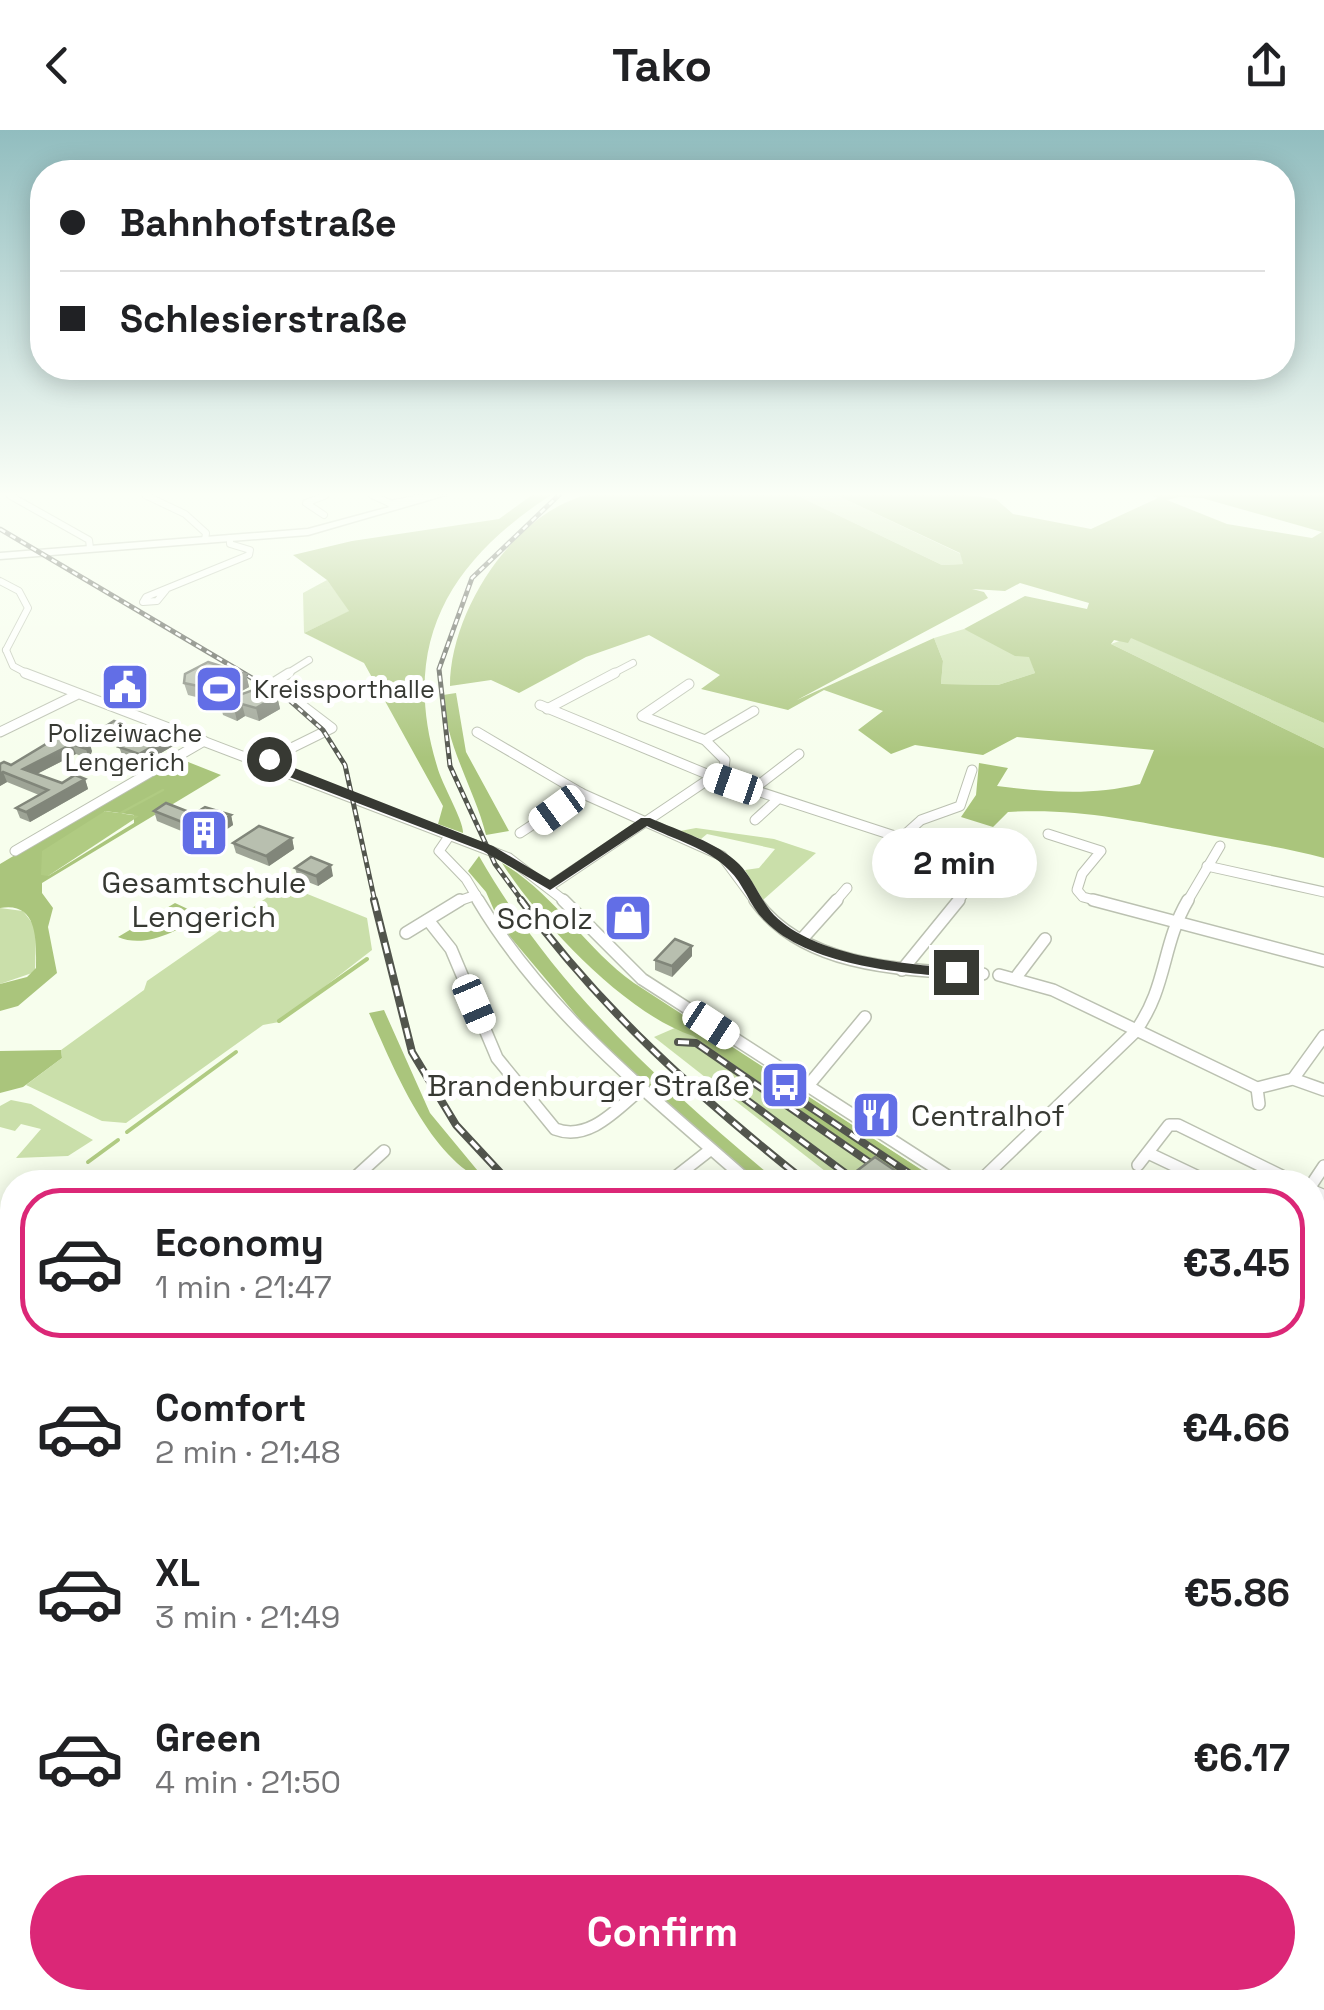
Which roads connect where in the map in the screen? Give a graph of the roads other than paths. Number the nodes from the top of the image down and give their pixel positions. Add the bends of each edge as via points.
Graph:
1 (3, 583) edge
2 (183, 583) edge
3 (166, 590) dead end
4 (3, 651) edge
5 (309, 660) dead end
6 (633, 663) dead end
7 (689, 684) dead end
8 (76, 695) junction
9 (754, 712) dead end
10 (0, 732) edge
11 (477, 732) dead end
12 (705, 740) junction
13 (204, 742) junction
14 (799, 754) dead end
15 (262, 762) junction
16 (972, 770) dead end
17 (714, 777) junction
18 (752, 790) junction
19 (581, 792) junction
20 (778, 799) junction
21 (754, 820) dead end
22 (646, 821) junction
23 (520, 833) dead end
24 (1048, 834) dead end
25 (450, 835) junction
26 (1220, 846) dead end
27 (15, 851) dead end
28 (1206, 866) junction
29 (980, 872) dead end
30 (550, 886) junction
31 (847, 888) dead end
32 (1324, 892) edge
33 (476, 895) junction
34 (428, 920) junction
35 (1174, 924) junction
36 (406, 933) dead end
37 (802, 939) junction
38 (1045, 939) dead end
39 (1324, 961) edge
40 (902, 970) junction
41 (984, 974) dead end
42 (999, 975) dead end
43 (1017, 976) junction
44 (865, 1017) dead end
45 (1135, 1032) junction
46 (1324, 1036) edge
47 (1293, 1079) junction
48 (807, 1087) junction
49 (1257, 1088) junction
50 (642, 1089) junction
51 (1324, 1090) edge
52 (1260, 1104) dead end
53 (710, 1150) junction
54 (384, 1151) dead end
55 (1148, 1153) junction
56 (1138, 1165) dead end
57 (363, 1170) edge
58 (684, 1170) edge
59 (735, 1170) edge
60 (938, 1170) edge
61 (991, 1170) edge
62 (1184, 1170) edge
63 (1270, 1170) edge

1 - 4 street via 19,591 28,608
2 - 3 street
4 - 8 street via 18,671
5 - 15 street via 273,683 332,728
6 - 17 street via 544,707
7 - 12 street via 641,714
8 - 10 street
8 - 13 street
9 - 12 street
11 - 19 street
12 - 17 street via 726,764
13 - 15 street
13 - 27 street
14 - 18 street
15 - 25 street
16 - 20 street via 960,806 921,820 901,838
17 - 18 street
17 - 22 street
18 - 20 street
19 - 22 street
19 - 23 street
20 - 21 street
22 - 30 street
22 - 37 street via 722,856 770,919
24 - 35 street via 1100,851 1082,874 1077,890 1083,897
25 - 30 street via 508,858
25 - 33 street via 439,852
26 - 28 street
28 - 32 street
28 - 35 street
29 - 40 street
30 - 48 street via 642,979
31 - 37 street
33 - 34 street
33 - 50 street via 547,992
34 - 36 street
34 - 50 street via 451,950 497,1058 555,1128 583,1132
35 - 39 street
35 - 45 street via 1156,1003
37 - 40 street
38 - 43 street
40 - 41 street
42 - 43 street
43 - 45 street
44 - 48 street
45 - 49 street
45 - 61 street
46 - 47 street
47 - 49 street
47 - 51 street
48 - 60 street
49 - 52 street
50 - 53 street
53 - 58 street
53 - 59 street
54 - 57 street
55 - 56 street
55 - 62 street
55 - 63 street via 1169,1125 1178,1124

